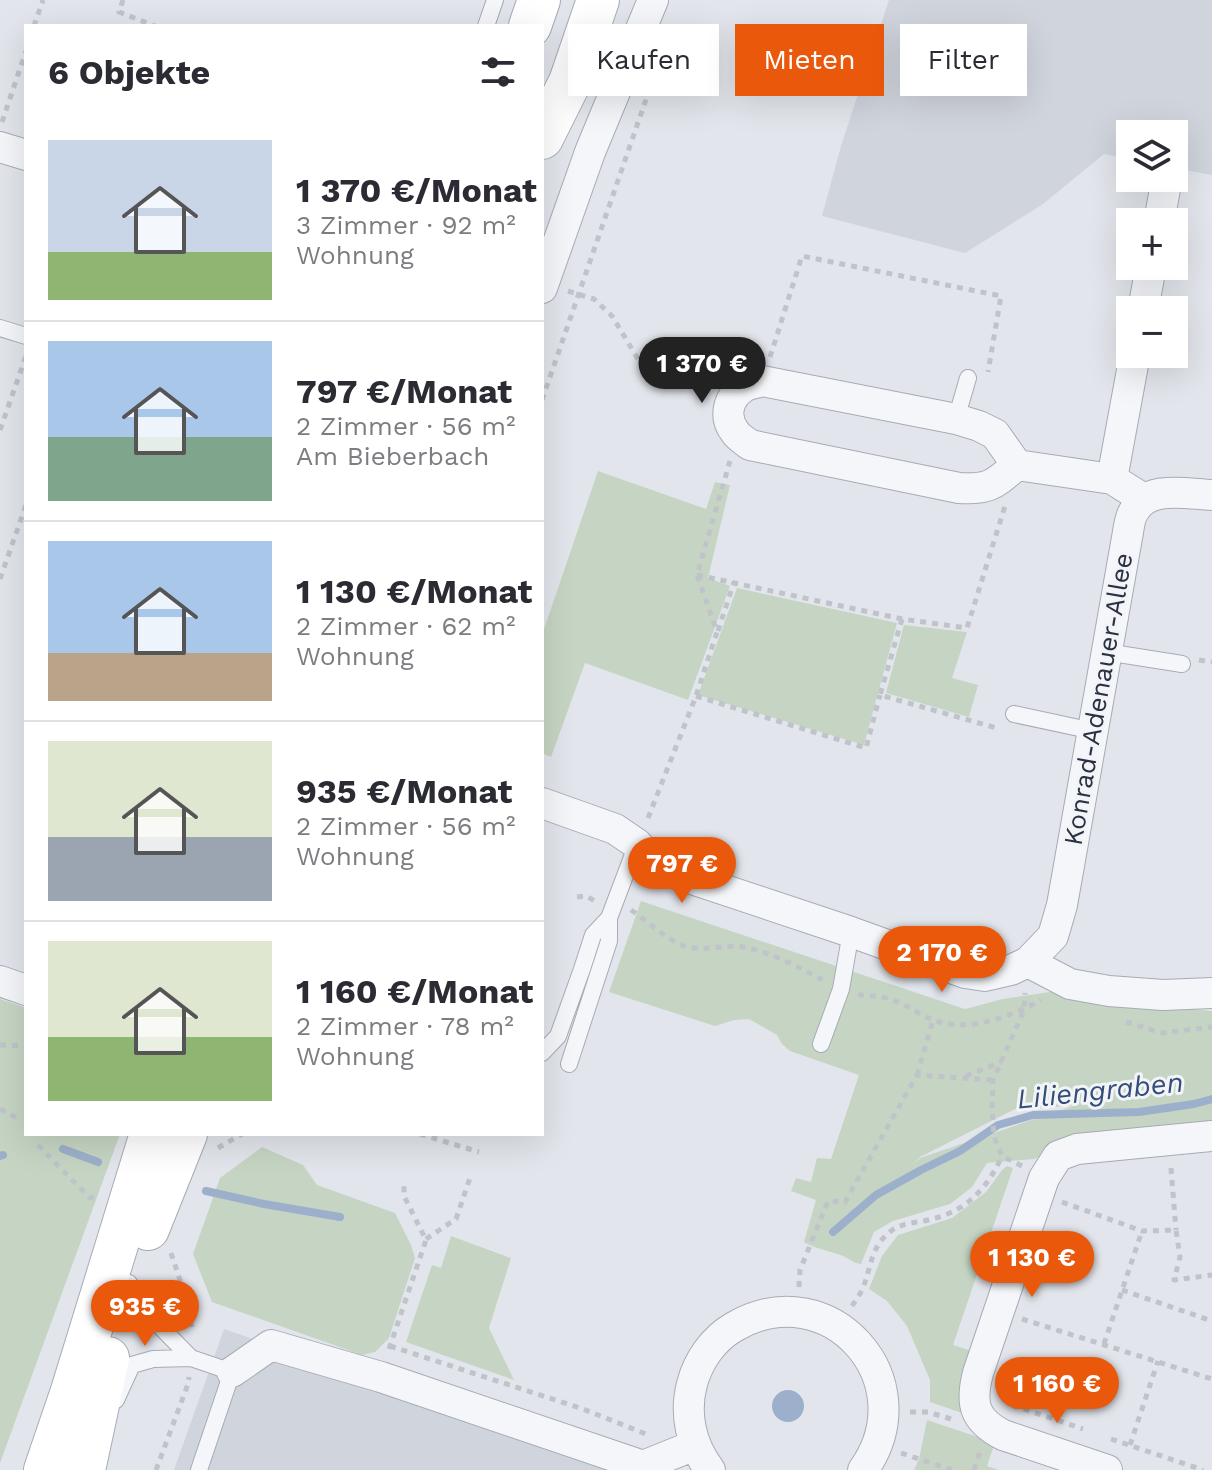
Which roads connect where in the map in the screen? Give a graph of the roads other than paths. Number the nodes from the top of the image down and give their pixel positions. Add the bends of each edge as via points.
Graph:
1 (495, 0) edge
2 (539, 0) edge
3 (598, 0) edge
4 (653, 0) edge
5 (487, 24) edge
6 (531, 24) edge
7 (544, 134) edge
8 (0, 147) edge
9 (24, 154) edge
10 (544, 283) edge
11 (0, 328) edge
12 (24, 335) edge
13 (1132, 368) edge
14 (968, 378) dead end
15 (967, 423) junction
16 (1017, 465) junction
17 (1112, 479) junction
18 (1212, 495) edge
19 (1144, 499) junction
20 (1106, 652) junction
21 (1182, 664) dead end
22 (1014, 714) dead end
23 (1093, 731) junction
24 (544, 804) edge
25 (637, 844) junction
26 (609, 918) junction
27 (851, 932) junction
28 (1028, 962) junction
29 (0, 981) edge
30 (24, 989) edge
31 (1212, 993) edge
32 (821, 1044) dead end
33 (544, 1051) edge
34 (569, 1064) dead end
35 (150, 1136) edge
36 (1212, 1136) edge
37 (196, 1144) edge
38 (129, 1283) junction
39 (191, 1358) junction
40 (232, 1372) junction
41 (698, 1447) edge
42 (85, 1464) edge
43 (45, 1470) edge
44 (199, 1470) edge
45 (863, 1470) edge
46 (1107, 1470) edge

1 - 5 lane
2 - 6 main road
3 - 7 main road via 570,82
4 - 10 street via 590,152
8 - 9 street
11 - 12 lane
13 - 17 street
14 - 15 lane
15 - 16 street via 995,434
15 - 16 street via 762,381 743,387 729,403 728,416 735,433 750,445 959,488 979,490
16 - 17 street
17 - 19 street
18 - 19 street via 1168,492
19 - 20 street, Konrad-Adenauer-Allee via 1133,512 1128,532
20 - 21 lane
20 - 23 street, Konrad-Adenauer-Allee
22 - 23 lane
23 - 28 street, Konrad-Adenauer-Allee via 1062,905 1053,936
24 - 25 street via 615,829
25 - 26 lane
25 - 27 street via 671,872
26 - 33 lane via 593,935 558,1036
26 - 34 lane via 609,941
27 - 28 street via 965,973 985,976
27 - 32 lane via 841,989
28 - 31 street via 1070,984 1109,991
29 - 30 street
35 - 43 main road
36 - 46 street via 1077,1149 1058,1156 1042,1186 974,1388 975,1408 987,1427
37 - 38 main road via 155,1211
38 - 39 lane via 145,1311
38 - 42 main road
39 - 40 lane
39 - 42 lane via 132,1365
40 - 41 street via 271,1345 643,1466
40 - 44 lane
41 - 45 street via 688,1401 701,1361 718,1339 754,1317 796,1312 839,1327 874,1366 883,1393 883,1421 878,1444

